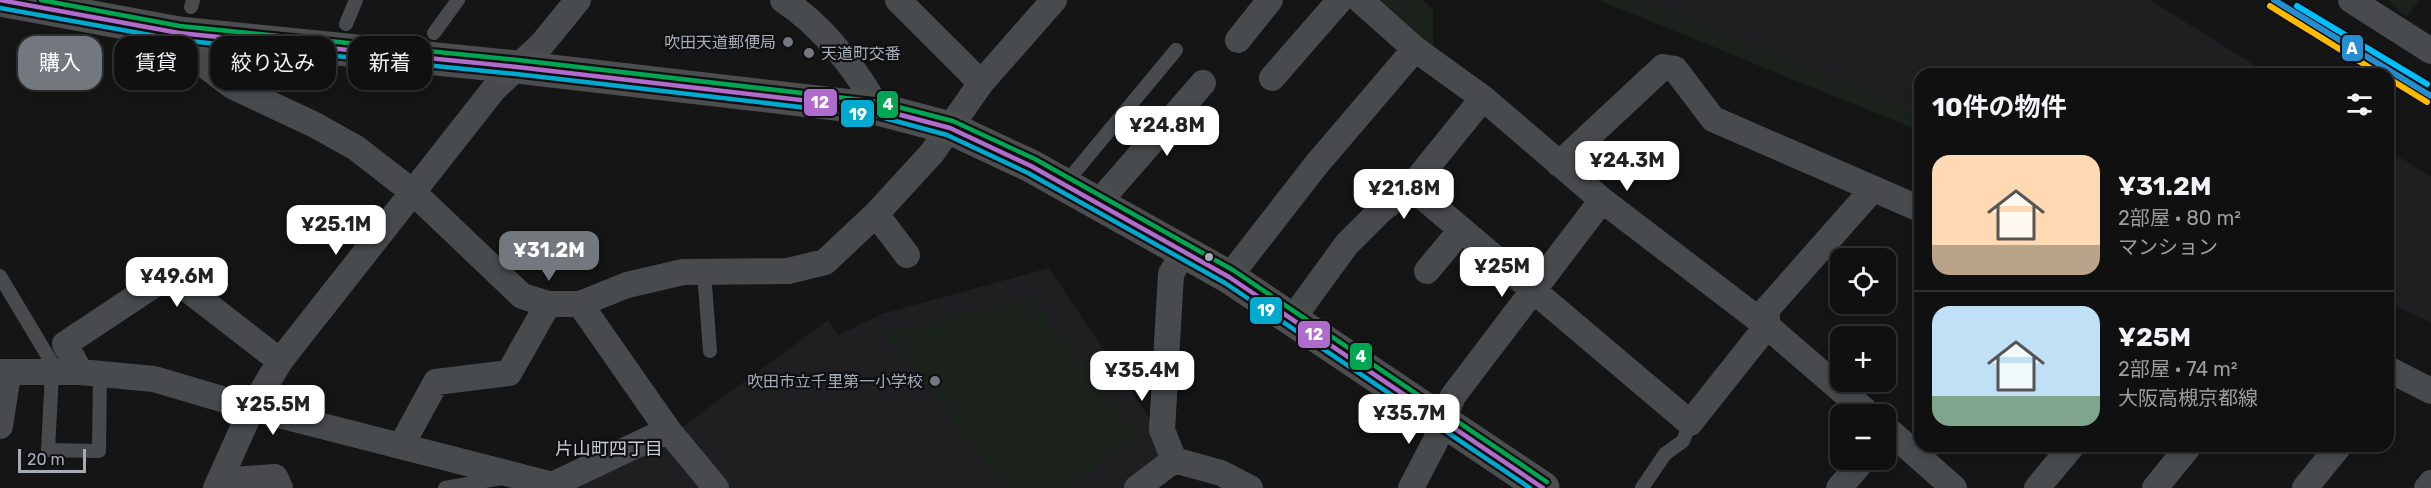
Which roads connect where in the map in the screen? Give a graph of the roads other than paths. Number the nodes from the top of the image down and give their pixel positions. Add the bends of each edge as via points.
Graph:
1 (0, 0) edge
2 (356, 0) edge
3 (458, 0) edge
4 (578, 0) edge
5 (783, 0) edge
6 (898, 0) edge
7 (1270, 0) edge
8 (1340, 0) edge
9 (1360, 0) edge
10 (2351, 0) edge
11 (1042, 4) edge
12 (188, 13) edge
13 (346, 24) dead end
14 (434, 33) dead end
15 (1238, 40) dead end
16 (1415, 49) junction
17 (1176, 50) dead end
18 (2431, 51) edge
19 (517, 67) junction
20 (1272, 78) dead end
21 (981, 83) junction
22 (1203, 83) dead end
23 (1483, 98) junction
24 (878, 109) junction
25 (950, 128) junction
26 (1559, 164) junction
27 (1065, 185) junction
28 (1411, 187) junction
29 (1873, 189) junction
30 (414, 193) junction
31 (1602, 200) junction
32 (1098, 203) junction
33 (1914, 206) edge
34 (876, 214) junction
35 (1461, 230) junction
36 (1184, 251) junction
37 (907, 255) dead end
38 (1427, 271) dead end
39 (704, 272) junction
40 (0, 276) edge
41 (1229, 276) junction
42 (1534, 292) junction
43 (548, 304) junction
44 (580, 304) junction
45 (1293, 318) junction
46 (1767, 326) junction
47 (710, 351) dead end
48 (280, 361) junction
49 (4, 373) edge
50 (72, 373) junction
51 (2394, 376) edge
52 (2431, 391) edge
53 (1857, 404) edge
54 (252, 408) junction
55 (1443, 419) junction
56 (1690, 423) junction
57 (0, 426) edge
58 (668, 430) junction
59 (1896, 439) edge
60 (401, 446) junction
61 (2067, 452) edge
62 (2184, 452) edge
63 (2334, 452) edge
64 (1174, 460) junction
65 (1855, 470) edge
66 (516, 475) junction
67 (2431, 483) edge
68 (218, 485) edge
69 (549, 486) edge
70 (280, 488) edge
71 (445, 488) edge
72 (716, 488) edge
73 (1137, 488) edge
74 (1250, 488) edge
75 (1411, 488) edge
76 (1543, 488) edge
77 (1642, 488) edge
78 (1839, 488) edge
79 (1954, 488) edge
80 (2037, 488) edge
81 (2155, 488) edge
82 (2305, 488) edge
83 (2427, 488) edge

1 - 12 main road
2 - 13 lane
3 - 14 lane
4 - 19 street via 542,44
5 - 24 street via 817,29 862,80
6 - 21 street
7 - 15 street
8 - 20 street
9 - 16 street
10 - 18 street
11 - 21 street
12 - 19 main road
12 - 30 street via 200,61 232,87 356,148
16 - 23 street
16 - 41 street via 1316,165
17 - 27 lane
19 - 24 main road
19 - 30 street via 494,89
21 - 25 street
22 - 32 street
23 - 26 street
23 - 28 street
24 - 25 main road
25 - 27 main road
25 - 34 street
26 - 29 street via 1663,68 1675,69 1713,119
26 - 31 street
27 - 32 main road
28 - 35 street
28 - 45 street via 1347,244
29 - 33 street
29 - 46 street via 1767,309
30 - 43 street via 522,296
30 - 48 street
31 - 42 street
31 - 46 street
32 - 36 main road
34 - 37 street
34 - 39 street via 825,262 788,271
35 - 38 street
35 - 42 street
36 - 41 main road
36 - 64 street via 1171,274 1162,430
39 - 44 street via 683,272 627,285
39 - 47 lane
40 - 50 lane
41 - 45 main road
42 - 55 street via 1453,396
42 - 56 street
43 - 44 street
43 - 60 street via 509,374 436,382
44 - 58 street
45 - 55 main road
46 - 53 street
46 - 56 street
48 - 50 street via 170,275 65,344
48 - 54 street
49 - 50 street
49 - 57 street
50 - 50 lane via 99,451 48,450
50 - 54 street via 154,379
51 - 52 street
54 - 60 street
54 - 68 street
55 - 75 street
55 - 76 main road
56 - 77 lane via 1683,441 1665,454
58 - 69 street
58 - 72 street
59 - 79 street
60 - 66 street
61 - 80 street
62 - 81 street
63 - 82 street
64 - 73 street
64 - 74 street via 1221,473
65 - 78 street
66 - 69 street
66 - 71 lane
67 - 83 street
68 - 70 street via 275,477

